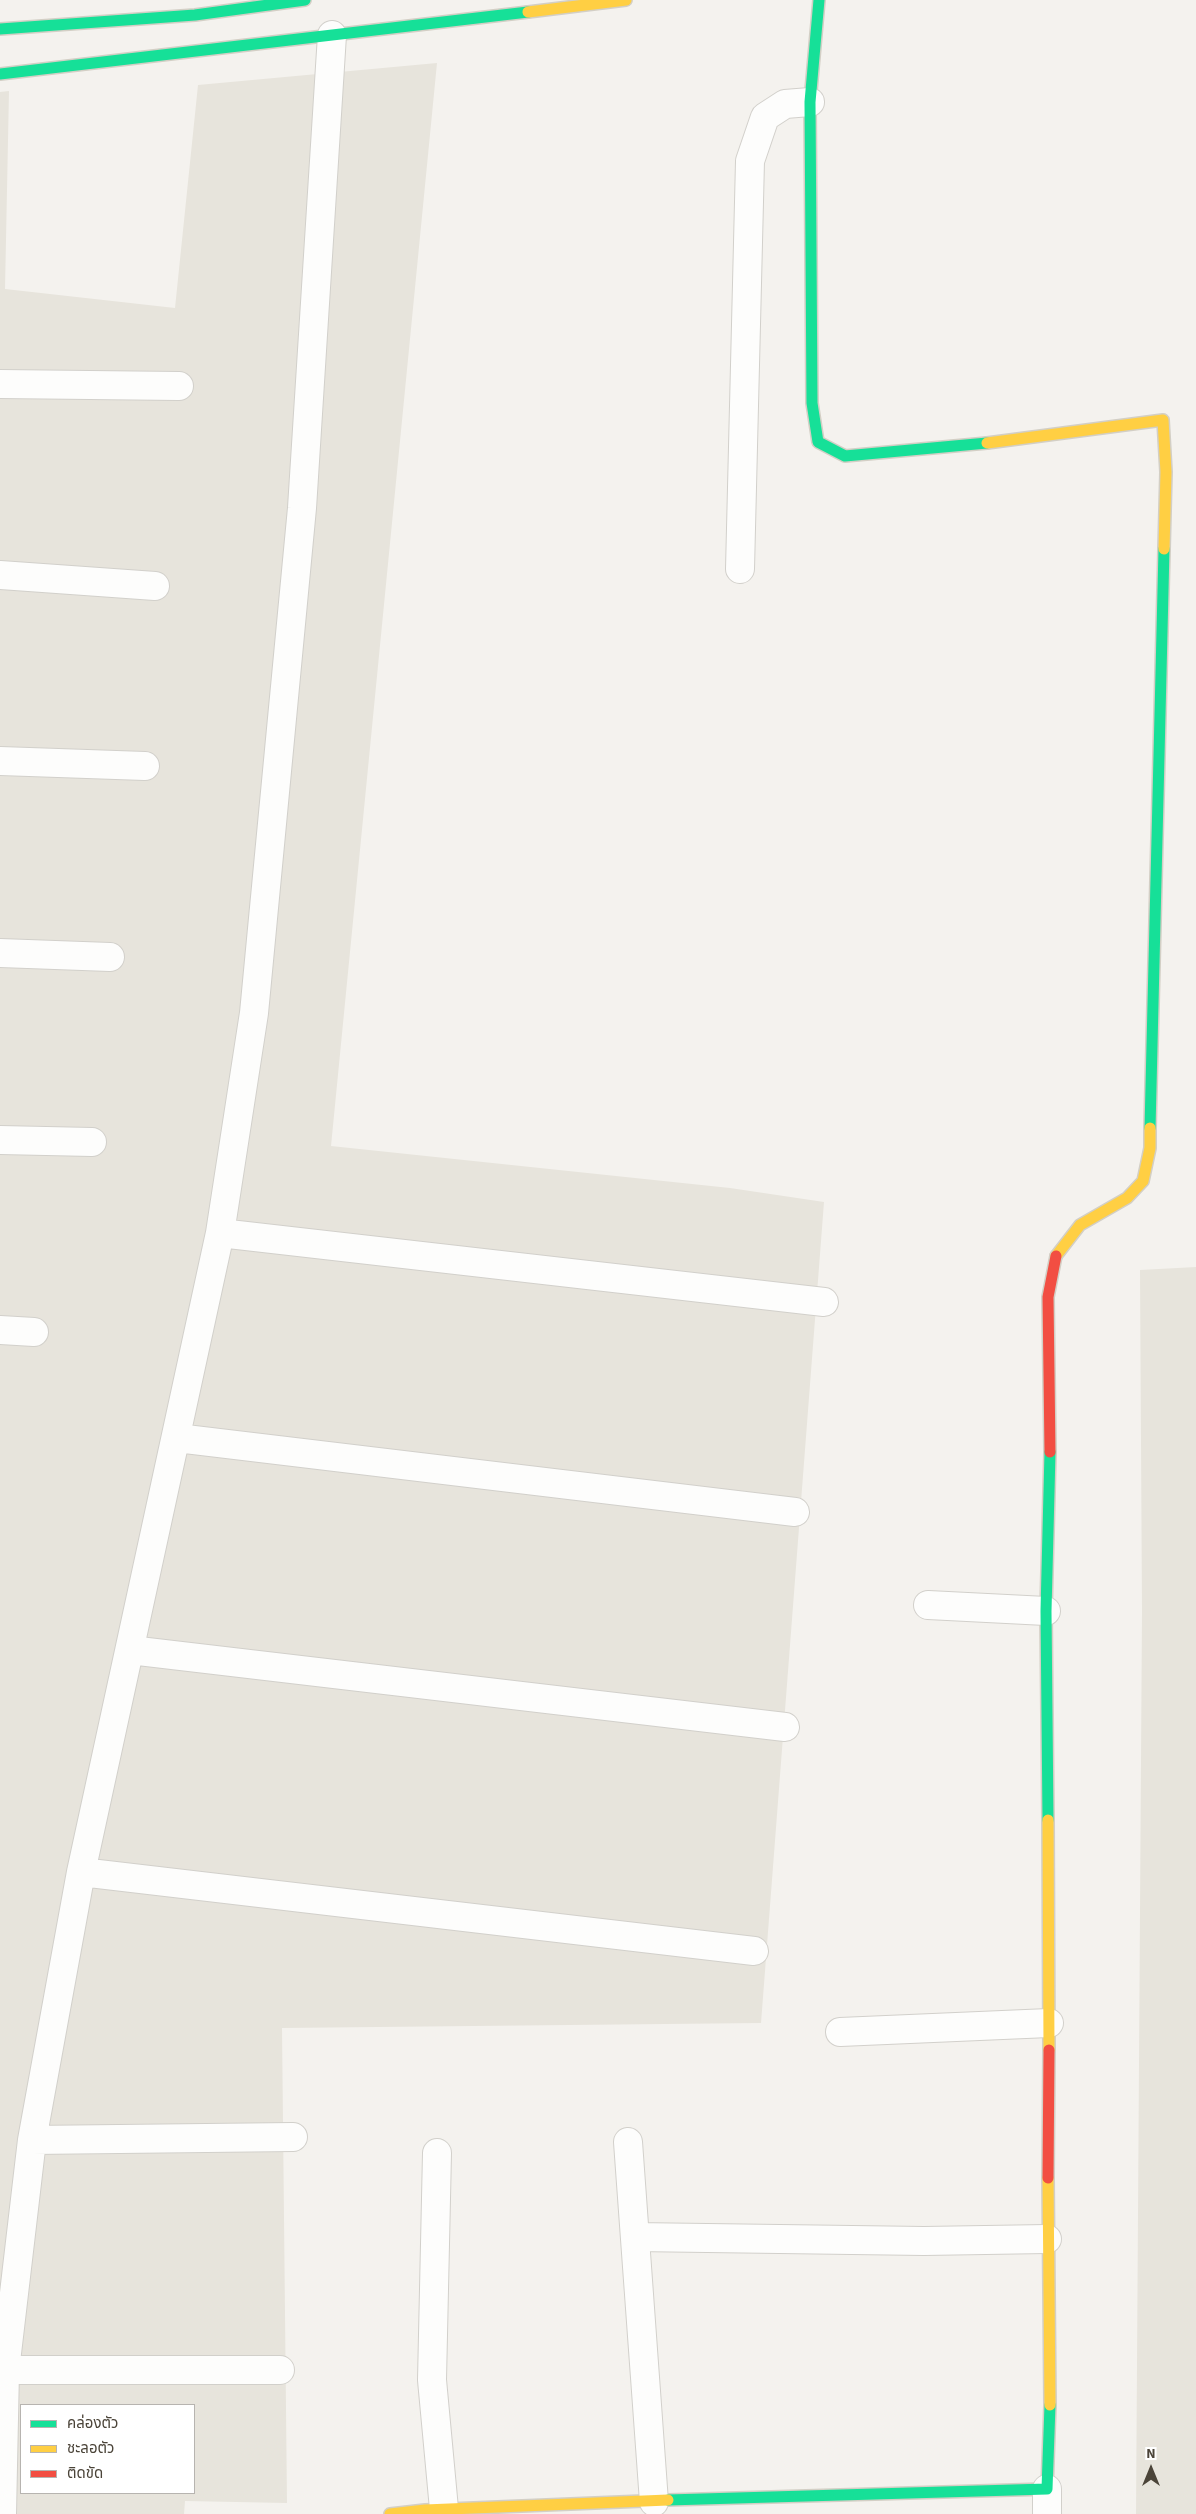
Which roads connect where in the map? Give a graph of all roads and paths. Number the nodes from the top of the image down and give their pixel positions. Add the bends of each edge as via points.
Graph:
1 (194, 0) edge
2 (305, 0) edge
3 (626, 0) edge
4 (819, 0) edge
5 (196, 20) junction
6 (0, 29) edge
7 (332, 35) junction
8 (0, 74) edge
9 (810, 102) junction
10 (0, 384) edge
11 (179, 386) dead end
12 (740, 569) dead end
13 (0, 575) edge
14 (155, 586) dead end
15 (0, 761) edge
16 (145, 766) dead end
17 (0, 953) edge
18 (110, 956) dead end
19 (0, 1140) edge
20 (92, 1142) dead end
21 (220, 1234) junction
22 (824, 1302) dead end
23 (0, 1330) edge
24 (34, 1332) dead end
25 (176, 1438) junction
26 (795, 1512) dead end
27 (928, 1605) dead end
28 (1046, 1611) junction
29 (130, 1650) junction
30 (785, 1727) dead end
31 (81, 1872) junction
32 (754, 1952) dead end
33 (1048, 2023) junction
34 (840, 2032) dead end
35 (293, 2136) dead end
36 (32, 2140) junction
37 (628, 2142) dead end
38 (437, 2154) dead end
39 (635, 2237) junction
40 (1047, 2240) junction
41 (5, 2370) junction
42 (280, 2370) dead end
43 (654, 2502) junction
44 (1047, 2502) edge
45 (444, 2509) junction
46 (599, 2509) edge
47 (2, 2514) edge
48 (390, 2514) edge

1 - 5 street
2 - 5 street
3 - 7 street
4 - 9 street
5 - 6 street
7 - 8 street via 198,46
7 - 21 street via 301,518 254,1013
9 - 12 street via 785,104 765,117 750,161
9 - 28 street via 812,403 818,442 845,456 1026,439 1163,420 1166,482 1150,1148 1143,1181 1128,1198 1080,1225 1054,1259 1048,1297 1050,1499
10 - 11 street
13 - 14 street
15 - 16 street
17 - 18 street
19 - 20 street
21 - 22 street
21 - 25 street
23 - 24 street
25 - 26 street
25 - 29 street
27 - 28 street
28 - 33 street
29 - 30 street
29 - 31 street
31 - 32 street
31 - 36 street
33 - 34 street
33 - 40 street
35 - 36 street
36 - 41 street
37 - 39 street
38 - 45 street via 432,2380
39 - 40 street
39 - 43 street
40 - 44 street via 1050,2421
41 - 42 street
41 - 47 street
43 - 44 street via 806,2495
43 - 46 street
45 - 46 street
45 - 48 street

